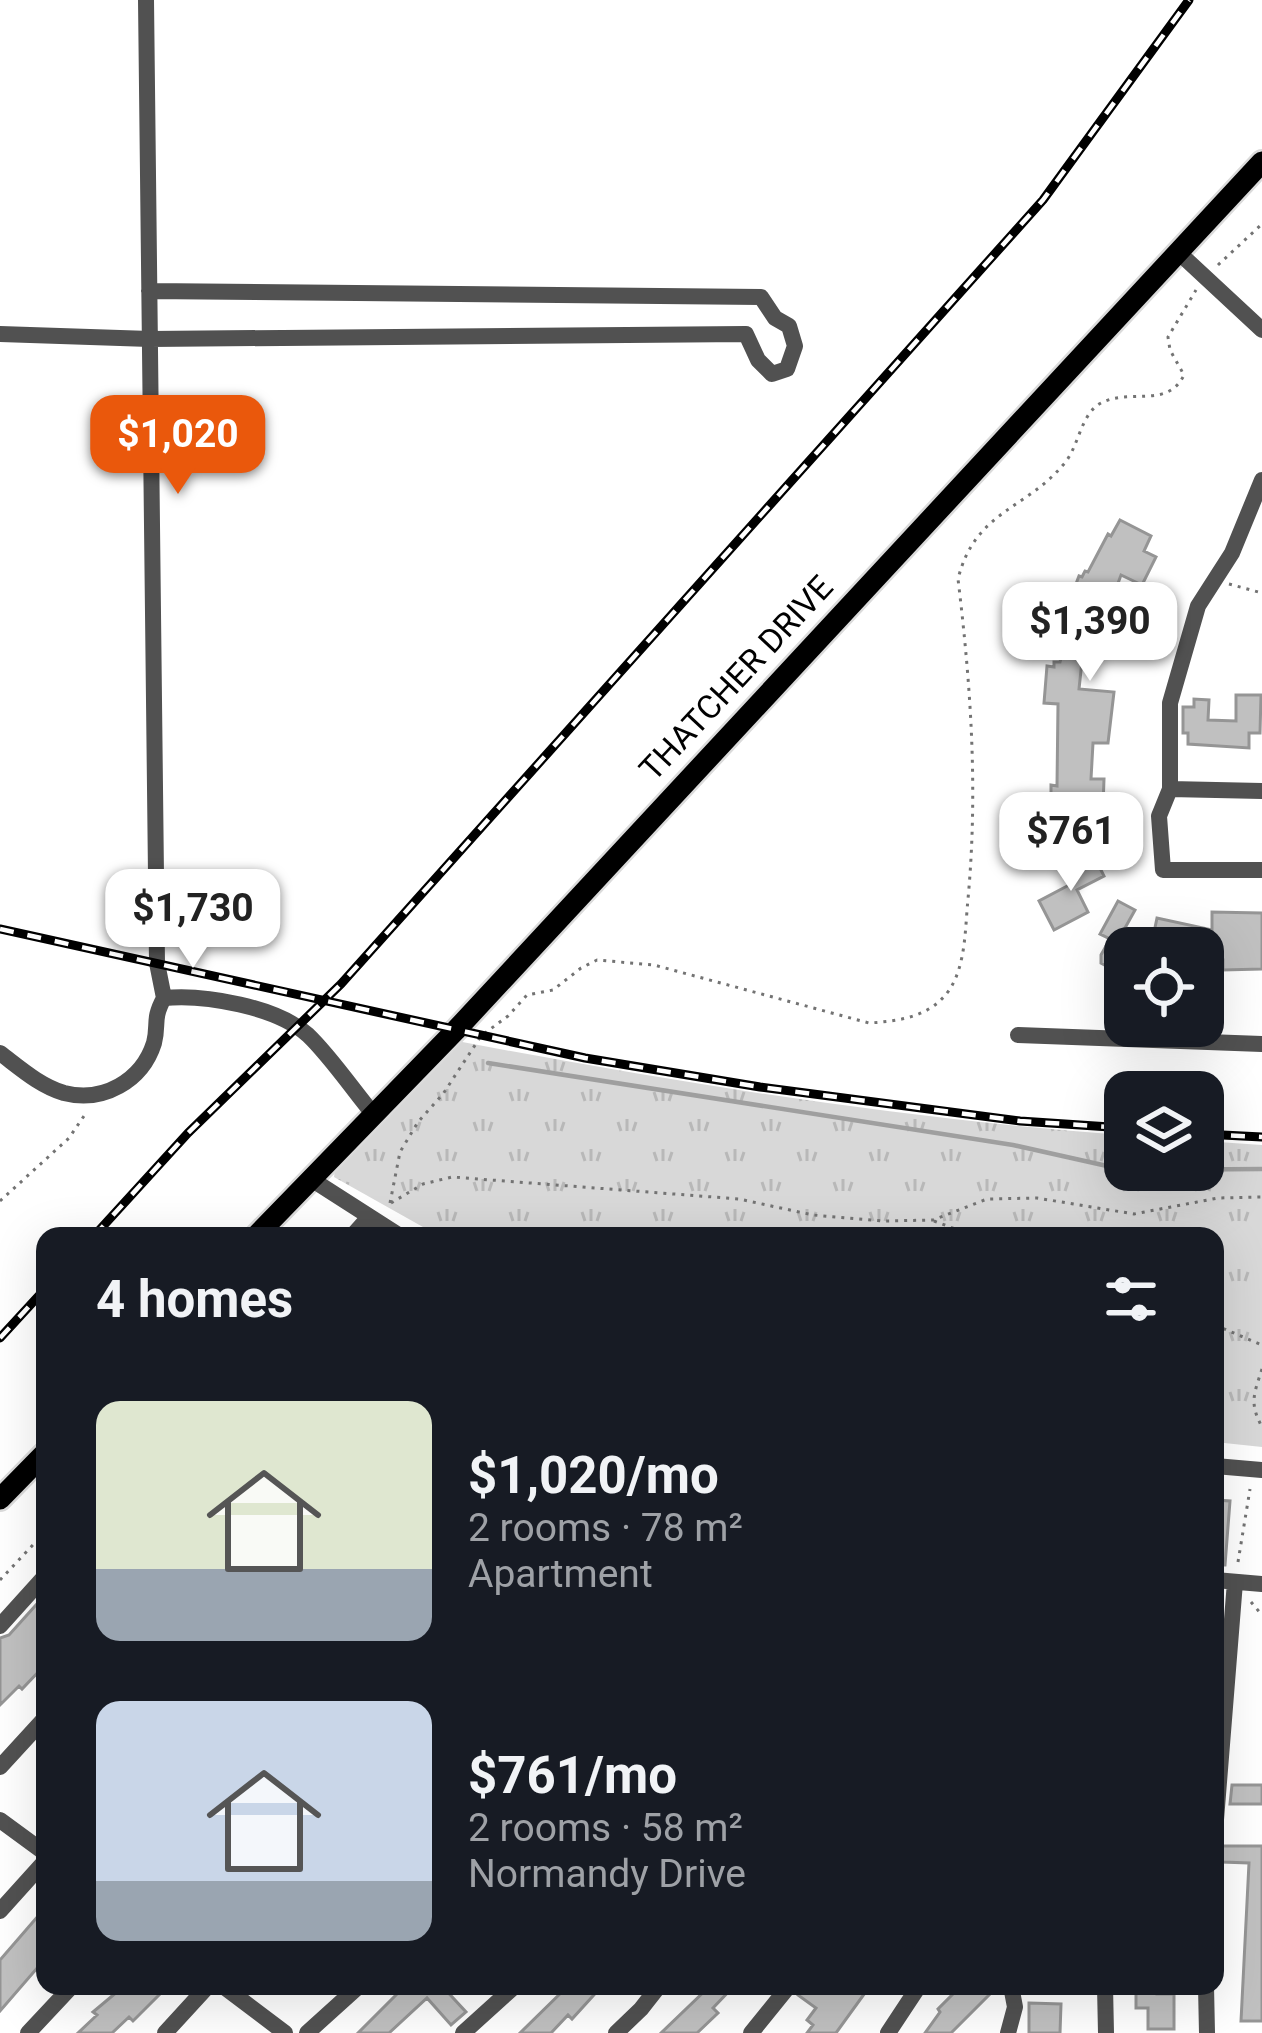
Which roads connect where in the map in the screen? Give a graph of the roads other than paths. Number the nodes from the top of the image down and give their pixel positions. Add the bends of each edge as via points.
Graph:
1 (146, 0) edge
2 (1262, 163) edge
3 (1177, 251) junction
4 (149, 292) junction
5 (1262, 330) edge
6 (0, 334) edge
7 (150, 339) junction
8 (1262, 480) edge
9 (1170, 789) junction
10 (1262, 791) edge
11 (1262, 871) edge
12 (164, 998) junction
13 (1018, 1035) dead end
14 (1262, 1044) edge
15 (0, 1053) edge
16 (374, 1115) junction
17 (311, 1179) junction
18 (369, 1217) junction
19 (265, 1227) edge
20 (360, 1227) edge
21 (385, 1227) edge
22 (36, 1462) edge
23 (1224, 1467) edge
24 (1258, 1470) edge
25 (0, 1499) edge
26 (1224, 1581) edge
27 (1234, 1582) junction
28 (1262, 1584) edge
29 (36, 1586) edge
30 (0, 1626) edge
31 (1224, 1714) edge
32 (36, 1728) edge
33 (0, 1767) edge
34 (0, 1820) edge
35 (36, 1850) edge
36 (36, 1868) edge
37 (0, 1911) edge
38 (64, 1995) edge
39 (200, 1995) edge
40 (235, 1995) edge
41 (349, 1995) edge
42 (504, 1995) edge
43 (652, 1995) edge
44 (782, 1995) edge
45 (913, 1995) edge
46 (1013, 1995) edge
47 (1105, 1995) edge
48 (1206, 1995) edge
49 (28, 2033) edge
50 (165, 2033) edge
51 (285, 2033) edge
52 (307, 2033) edge
53 (463, 2033) edge
54 (616, 2033) edge
55 (751, 2033) edge
56 (888, 2033) edge
57 (1008, 2033) edge
58 (1106, 2033) edge
59 (1207, 2033) edge

1 - 4 street
2 - 3 main road, THATCHER DRIVE
3 - 5 street
3 - 16 main road, THATCHER DRIVE
4 - 7 street
4 - 7 street via 761,297 796,346 787,369 772,374 746,334
6 - 7 street
7 - 12 street via 157,963
8 - 9 street via 1232,553 1198,606 1170,703
9 - 10 street
9 - 11 street via 1159,817 1163,870
12 - 15 street via 154,1042 121,1087 66,1093
12 - 16 street via 272,1014 306,1034
13 - 14 street
16 - 17 main road, THATCHER DRIVE
17 - 18 street
17 - 19 main road, THATCHER DRIVE
18 - 20 street
18 - 21 street
22 - 25 main road
23 - 24 street
26 - 27 street
27 - 28 street
27 - 31 street
29 - 30 street
32 - 33 street
34 - 35 street
36 - 37 street
38 - 49 street
39 - 50 street
40 - 51 street
41 - 52 street
42 - 53 street
43 - 54 street
44 - 55 street
45 - 56 street
46 - 57 street
47 - 58 street
48 - 59 street

